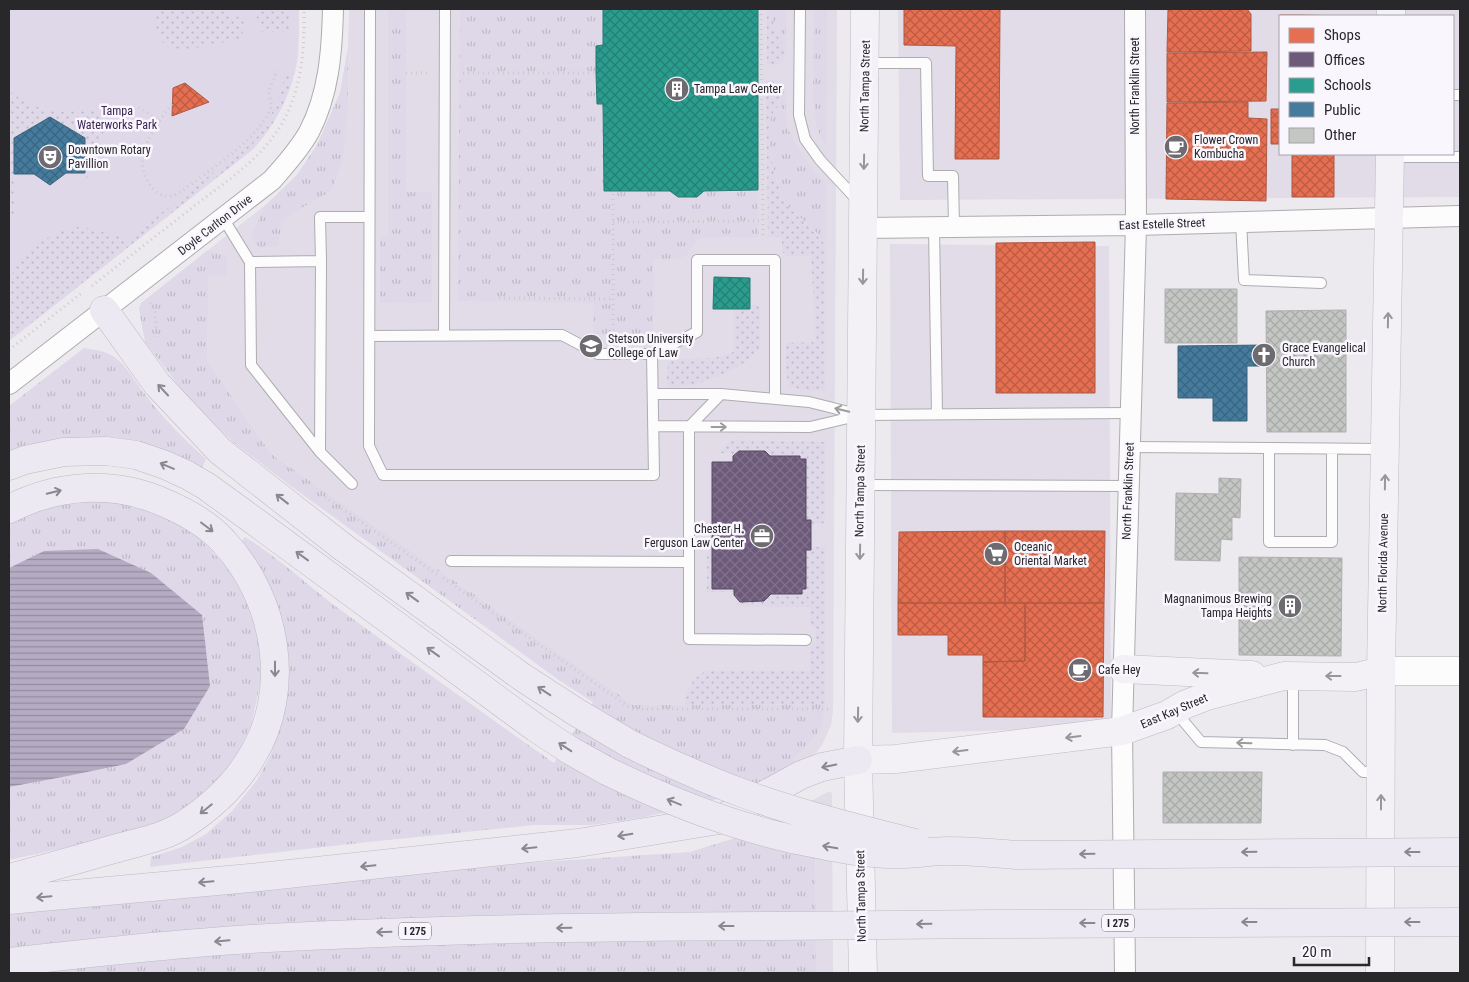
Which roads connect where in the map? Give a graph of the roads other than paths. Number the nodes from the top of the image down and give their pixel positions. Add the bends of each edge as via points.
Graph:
1 (333, 9) edge
2 (370, 9) edge
3 (446, 9) edge
4 (800, 9) edge
5 (865, 9) edge
6 (1135, 9) edge
7 (865, 63) junction
8 (1390, 155) edge
9 (1460, 157) edge
10 (1460, 216) edge
11 (369, 217) junction
12 (1390, 217) junction
13 (223, 218) junction
14 (863, 218) junction
15 (1241, 221) junction
16 (1136, 225) junction
17 (934, 227) junction
18 (954, 227) junction
19 (321, 261) junction
20 (250, 262) junction
21 (1321, 283) dead end
22 (104, 310) junction
23 (369, 336) junction
24 (444, 336) junction
25 (652, 354) junction
26 (9, 384) edge
27 (653, 394) junction
28 (720, 394) junction
29 (776, 399) junction
30 (1131, 413) junction
31 (937, 414) junction
32 (861, 415) junction
33 (653, 426) junction
34 (689, 427) junction
35 (1130, 447) junction
36 (1269, 448) junction
37 (1332, 449) junction
38 (1385, 449) junction
39 (320, 452) junction
40 (9, 466) edge
41 (352, 484) dead end
42 (860, 485) junction
43 (1128, 486) junction
44 (9, 509) edge
45 (451, 561) dead end
46 (689, 562) junction
47 (806, 640) dead end
48 (1123, 669) junction
49 (1460, 670) edge
50 (1381, 671) junction
51 (1288, 676) junction
52 (1174, 710) junction
53 (1122, 731) junction
54 (1293, 745) junction
55 (858, 760) junction
56 (1381, 772) junction
57 (948, 851) junction
58 (1460, 852) edge
59 (9, 878) edge
60 (9, 900) edge
61 (1460, 922) edge
62 (9, 962) edge
63 (863, 973) edge
64 (1125, 973) edge
65 (1380, 973) edge

1 - 13 street, Doyle Carlton Drive via 330,69 324,96 309,131 272,180
2 - 11 lane
3 - 24 lane
4 - 14 lane via 799,115 805,139
5 - 7 main road, North Tampa Street
6 - 16 street, North Franklin Street
7 -> 14 main road, North Tampa Street
7 - 18 lane via 926,63 928,176 953,176
8 - 9 lane
8 - 12 main road, North Florida Avenue
10 - 12 street, East Estelle Street
11 - 19 lane via 320,217
11 - 23 lane
12 - 15 street, East Estelle Street
38 -> 12 main road, North Florida Avenue
13 - 20 lane
13 - 22 street, Doyle Carlton Drive
14 - 17 street, East Estelle Street
14 -> 32 main road, North Tampa Street
15 - 16 street, East Estelle Street
15 - 21 lane via 1244,280
16 - 18 street, East Estelle Street
16 - 30 street, North Franklin Street
17 - 18 street, East Estelle Street
17 - 31 lane
19 - 20 lane
19 - 39 lane
20 - 39 lane via 252,365
22 - 26 street, Doyle Carlton Drive
57 -> 22 highway, bridge via 859,829 743,794 630,744 576,712 522,677 344,548 220,451 157,384
23 - 24 lane
23 - 33 lane via 369,446 383,475 654,475
24 - 25 lane via 562,335 598,354
25 - 27 lane
25 - 29 lane via 697,332 697,260 775,260
27 - 28 lane
27 - 33 lane
28 - 29 lane
28 - 34 lane
32 -> 29 lane via 809,402
30 - 31 lane
30 - 35 street, North Franklin Street
31 - 32 lane
34 -> 32 lane via 810,427
32 - 42 main road, North Tampa Street
33 - 34 lane
34 - 46 lane
35 - 36 lane
35 - 43 street, North Franklin Street
36 - 37 lane
36 - 37 lane via 1269,542 1332,542
37 - 38 lane
50 -> 38 main road, North Florida Avenue
39 - 41 lane
57 -> 40 highway, bridge via 868,852 771,835 647,791 571,751 536,728 206,486 165,465 136,455 106,451 64,452
42 - 43 lane
42 -> 55 main road, North Tampa Street
43 - 48 street, North Franklin Street
44 -> 59 highway via 57,491 94,487 132,491 195,518 223,540 252,581 269,620 276,670 270,716 252,758 205,811 159,837
45 - 46 lane
46 - 47 lane via 689,640
51 -> 48 main road
48 - 53 street, North Franklin Street
49 - 50 street, East Kay Street
50 -> 51 main road, East Kay Street via 1356,677
50 - 56 main road, North Florida Avenue
51 - 52 main road, East Kay Street via 1207,696
51 - 54 lane
52 - 53 main road, East Kay Street
54 -> 52 lane via 1201,742
53 -> 55 main road, East Kay Street via 896,759
53 - 64 street, North Franklin Street
54 - 56 lane via 1325,746 1343,752 1363,772
55 -> 60 highway via 801,775 719,820 587,842
55 - 63 main road, North Tampa Street
65 -> 56 main road, North Florida Avenue
58 -> 57 highway, bridge via 1016,855
61 -> 62 highway, I 275, bridge via 541,928 385,932 249,939

